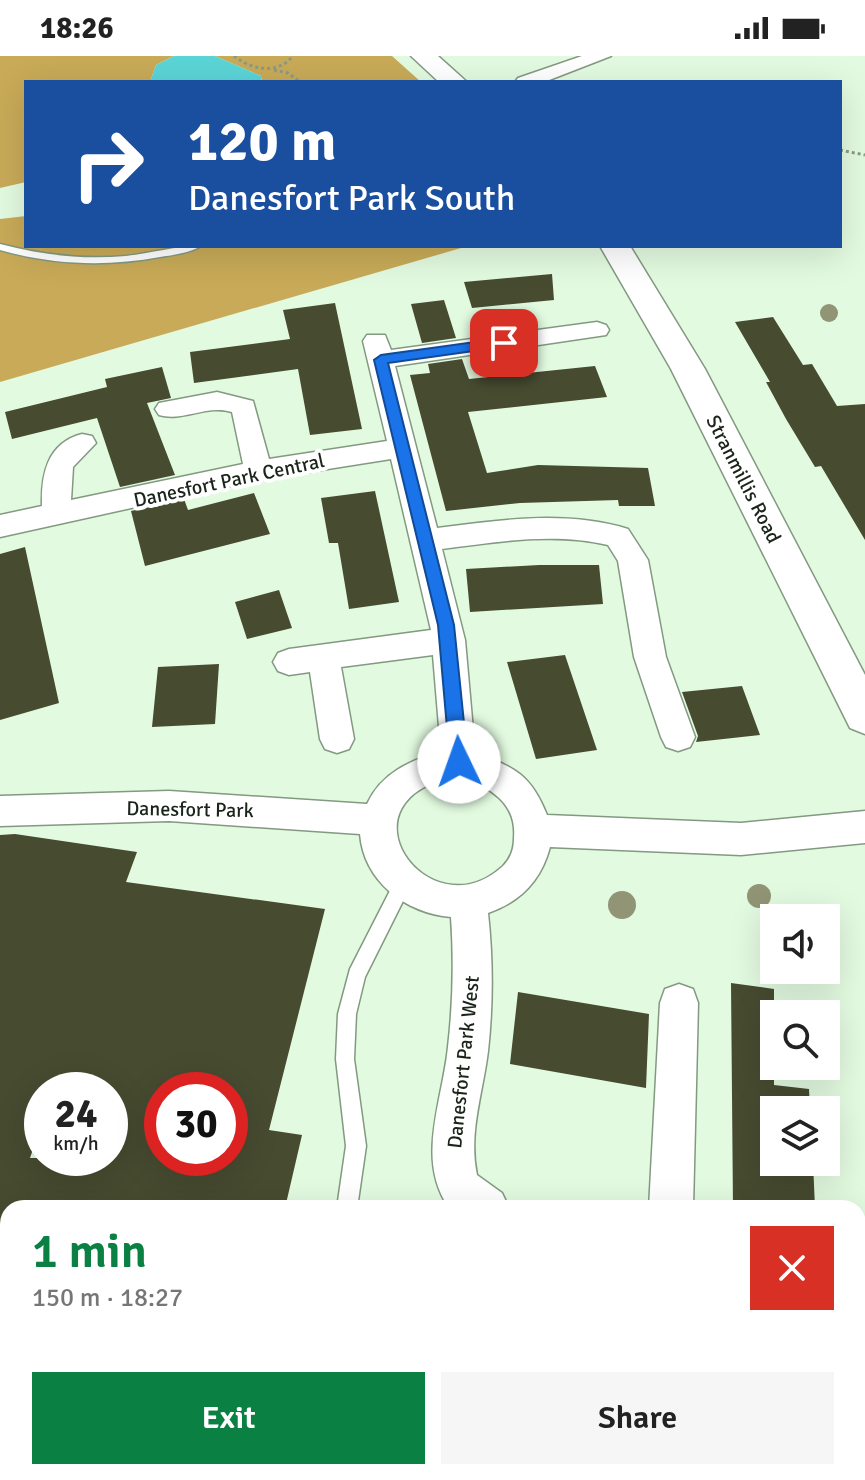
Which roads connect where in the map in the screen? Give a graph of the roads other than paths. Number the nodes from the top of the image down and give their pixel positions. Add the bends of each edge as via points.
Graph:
1 (423, 56) edge
2 (601, 56) edge
3 (452, 80) edge
4 (531, 80) edge
5 (0, 247) edge
6 (183, 248) edge
7 (616, 248) edge
8 (597, 330) dead end
9 (168, 409) dead end
10 (82, 443) dead end
11 (402, 448) junction
12 (258, 470) junction
13 (57, 515) junction
14 (0, 526) edge
15 (426, 540) junction
16 (449, 640) junction
17 (323, 657) junction
18 (289, 662) dead end
19 (865, 716) edge
20 (678, 737) dead end
21 (337, 739) dead end
22 (459, 762) junction
23 (0, 811) edge
24 (379, 820) junction
25 (865, 827) edge
26 (535, 830) junction
27 (403, 883) junction
28 (468, 901) junction
29 (679, 1003) dead end
30 (348, 1200) edge
31 (470, 1200) edge
32 (671, 1200) edge

1 - 3 street
2 - 4 street
5 - 6 lane via 56,260 102,260
7 - 19 street, Stranmillis Road via 688,369
8 - 11 street via 378,350
9 - 12 street via 221,400 244,407
10 - 13 street via 55,472
11 - 12 street, Danesfort Park Central
11 - 15 street
12 - 13 street, Danesfort Park Central
13 - 14 street, Danesfort Park Central
15 - 16 street
15 - 20 street via 583,530 618,537 633,560 650,657
16 - 17 street
16 - 22 street
17 - 18 street
17 - 21 street
22 - 24 street via 437,764 399,784
22 - 26 street via 502,776 519,790
23 - 24 street, Danesfort Park via 169,806
24 - 27 street via 382,854
25 - 26 street via 764,838 687,839
26 - 28 street via 524,868 510,884
27 - 28 street via 423,895
27 - 30 lane via 356,975 347,1014 345,1059 356,1146
28 - 31 street, Danesfort Park West via 474,946 468,1050 453,1156 457,1182
29 - 32 street

